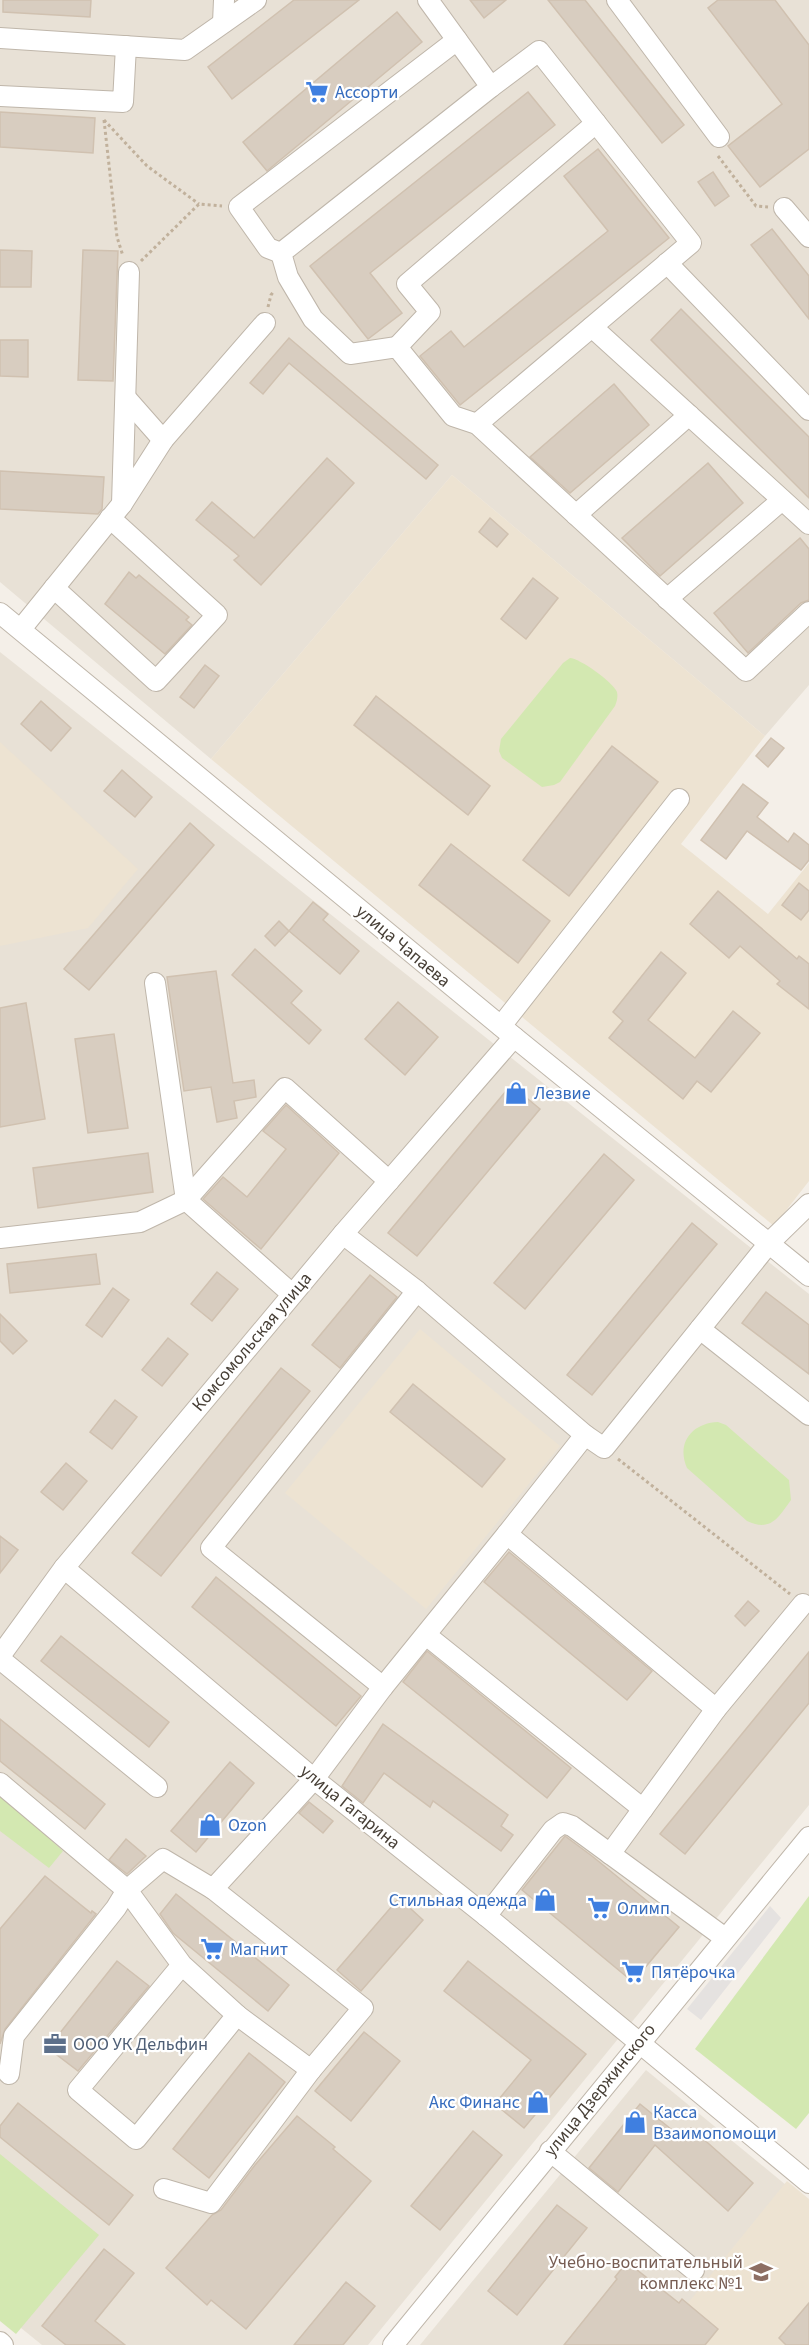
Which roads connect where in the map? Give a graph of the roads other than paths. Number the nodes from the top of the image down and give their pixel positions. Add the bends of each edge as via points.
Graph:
1 (224, 0) edge
2 (256, 0) edge
3 (428, 0) edge
4 (617, 0) edge
5 (223, 23) junction
6 (0, 38) edge
7 (457, 40) junction
8 (126, 46) junction
9 (491, 87) junction
10 (0, 96) edge
11 (596, 123) junction
12 (719, 137) road end
13 (784, 207) road end
14 (809, 237) edge
15 (280, 253) junction
16 (667, 263) junction
17 (129, 272) road end
18 (265, 323) road end
19 (592, 327) junction
20 (397, 347) junction
21 (126, 398) junction
22 (809, 410) edge
23 (689, 415) junction
24 (477, 424) junction
25 (163, 440) junction
26 (782, 500) junction
27 (116, 511) junction
28 (576, 515) junction
29 (809, 524) edge
30 (54, 588) junction
31 (667, 599) junction
32 (809, 612) edge
33 (0, 613) edge
34 (21, 629) junction
35 (679, 799) dead end
36 (155, 983) dead end
37 (508, 1032) junction
38 (389, 1180) junction
39 (186, 1200) junction
40 (809, 1204) edge
41 (343, 1234) junction
42 (0, 1238) edge
43 (770, 1242) junction
44 (809, 1276) edge
45 (417, 1291) junction
46 (292, 1294) junction
47 (700, 1329) junction
48 (809, 1415) edge
49 (585, 1435) junction
50 (507, 1534) junction
51 (64, 1568) junction
52 (807, 1603) edge
53 (426, 1635) junction
54 (0, 1657) edge
55 (383, 1687) junction
56 (716, 1709) junction
57 (314, 1779) junction
58 (0, 1783) edge
59 (157, 1787) dead end
60 (642, 1809) junction
61 (809, 1837) edge
62 (610, 1854) junction
63 (213, 1889) junction
64 (128, 1890) junction
65 (486, 1916) junction
66 (725, 1938) junction
67 (182, 1965) junction
68 (237, 2015) junction
69 (639, 2043) junction
70 (310, 2070) junction
71 (9, 2074) dead end
72 (550, 2151) junction
73 (809, 2183) edge
74 (164, 2189) dead end
75 (694, 2270) dead end
76 (393, 2345) edge

1 - 5 street
2 - 5 street
3 - 7 street
4 - 12 street
5 - 8 street via 185,50
6 - 8 street
7 - 9 street
7 - 15 street via 239,207 267,248
8 - 10 street via 123,102
9 - 11 street via 539,51
9 - 15 street
11 - 16 street via 690,243
11 - 20 street via 407,284 430,312
13 - 14 street
15 - 20 street via 288,277 313,319 350,354
16 - 19 street
16 - 22 street
17 - 21 street
18 - 25 street
19 - 23 street
19 - 24 street
20 - 24 street via 453,416
21 - 25 street
21 - 27 street
23 - 26 street
23 - 28 street
24 - 28 street
25 - 27 street
26 - 29 street
26 - 31 street
27 - 30 street
27 - 30 street via 217,615 156,681
28 - 31 street
30 - 34 street
31 - 32 street via 746,671
33 - 34 street, улица Чапаева
34 - 37 street, улица Чапаева
35 - 37 street, Комсомольская улица
36 - 39 street
37 - 38 street, Комсомольская улица
37 - 43 street, улица Чапаева
38 - 39 street via 285,1088
38 - 41 street, Комсомольская улица
39 - 42 street via 140,1222
39 - 46 street
40 - 43 street
41 - 45 street
41 - 46 street, Комсомольская улица
43 - 44 street, улица Чапаева
43 - 47 street
45 - 49 street
45 - 55 street via 211,1548
46 - 51 street, Комсомольская улица
47 - 48 street
47 - 49 street via 604,1448
49 - 50 street
50 - 53 street
50 - 56 street
51 - 54 street, Комсомольская улица
51 - 57 street, улица Гагарина
52 - 56 street
53 - 55 street
53 - 60 street
54 - 59 street
55 - 57 street
56 - 60 street
57 - 63 street
57 - 65 street, улица Гагарина
58 - 64 street
60 - 62 street
61 - 66 street, улица Дзержинского
62 - 65 street via 563,1823 553,1830
62 - 66 street
63 - 64 street via 163,1859
63 - 70 street via 363,2008
64 - 67 street
64 - 71 street via 14,2036
65 - 69 street, улица Гагарина
66 - 69 street, улица Дзержинского
67 - 68 street
67 - 68 street via 78,2090 136,2139
68 - 70 street
69 - 72 street, улица Дзержинского
69 - 73 street, улица Гагарина
70 - 74 street via 211,2203
72 - 75 street
72 - 76 street, улица Дзержинского

